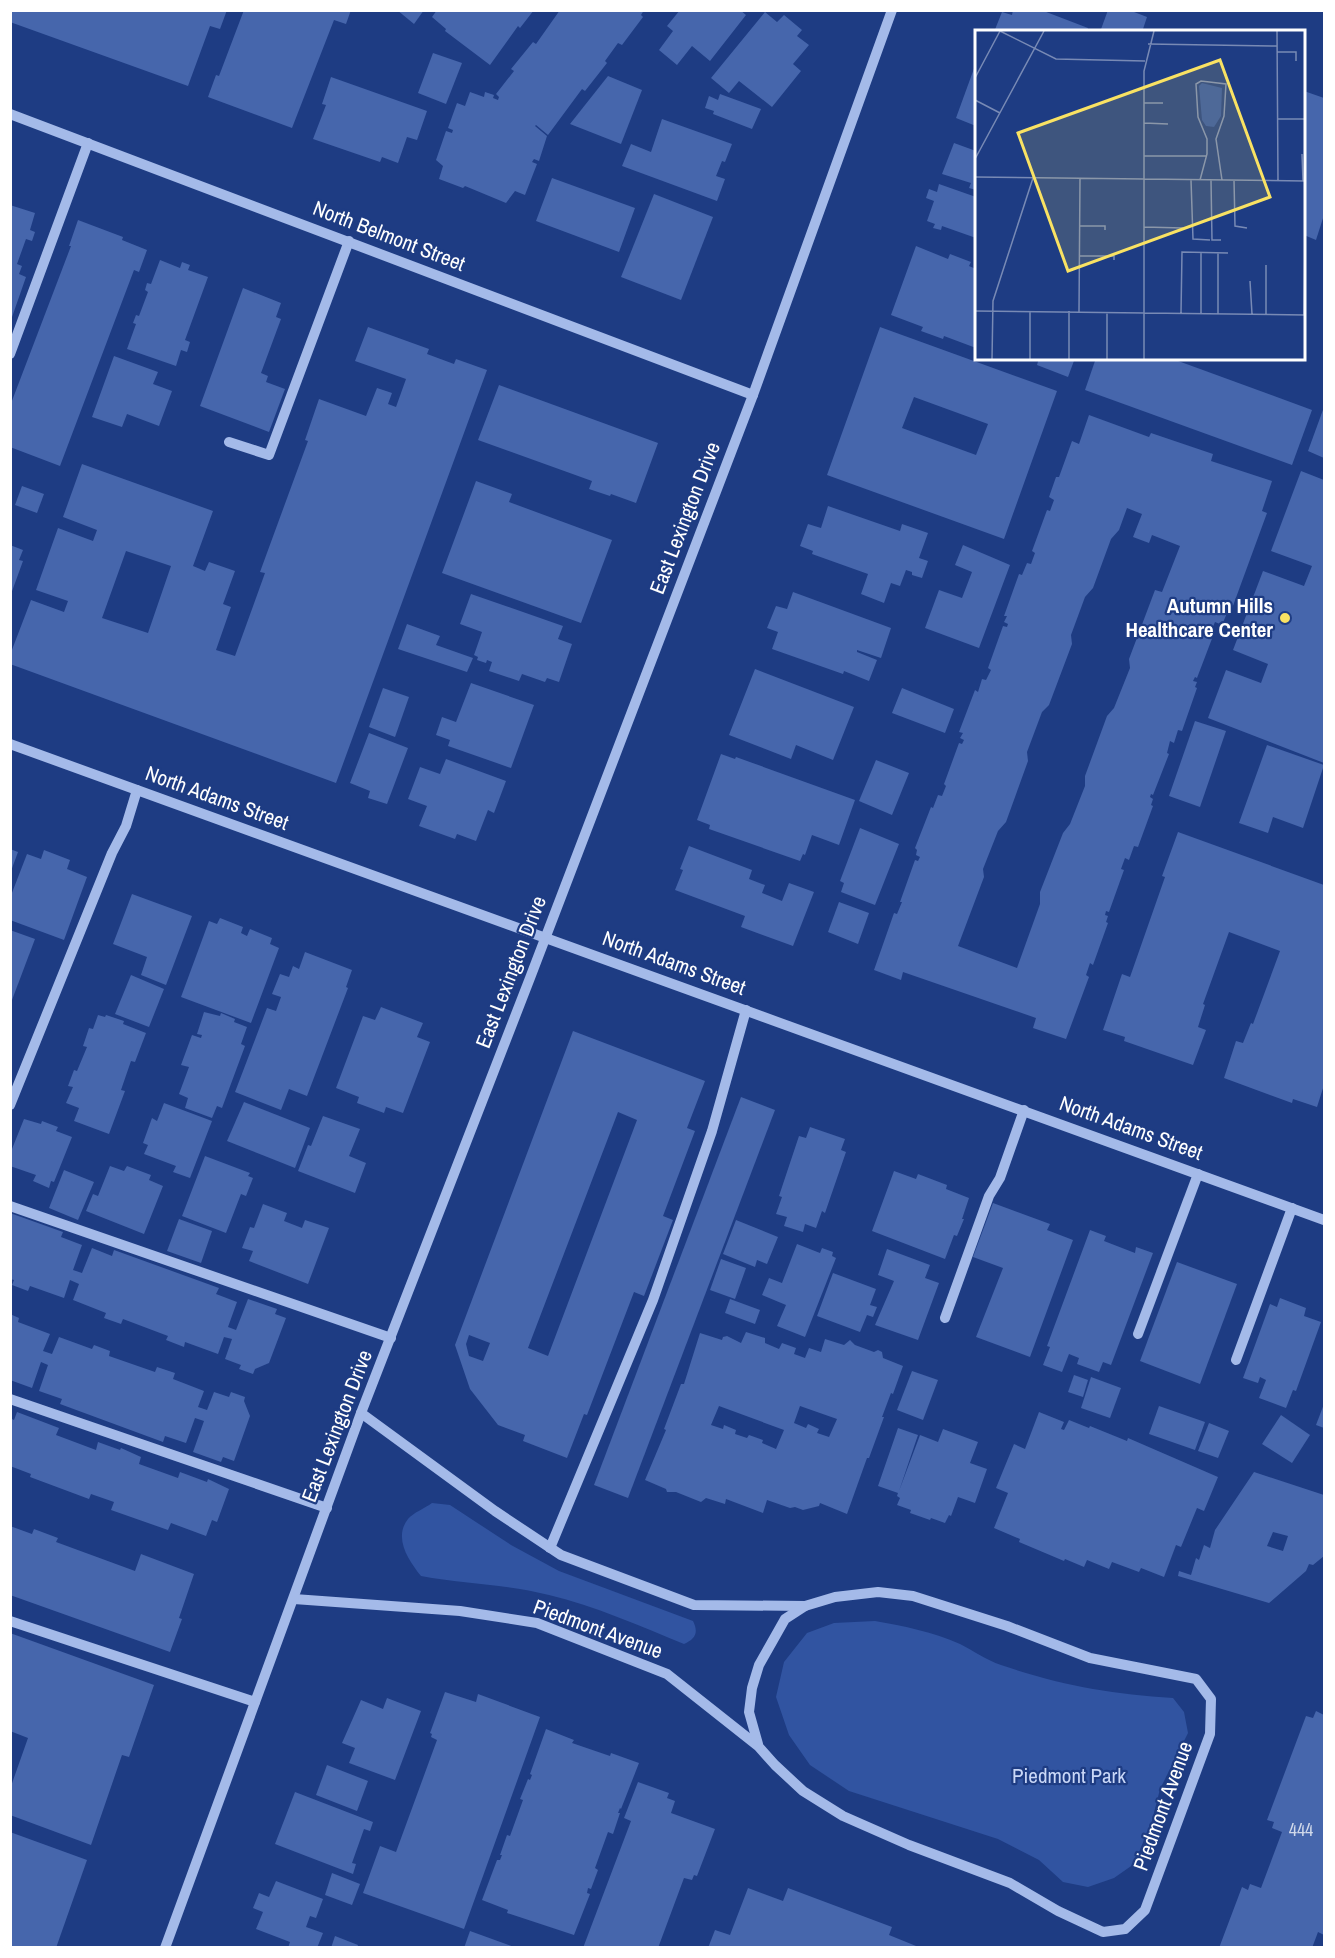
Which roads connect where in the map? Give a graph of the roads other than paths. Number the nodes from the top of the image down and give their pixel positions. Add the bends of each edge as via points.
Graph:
1 (892, 10) edge
2 (10, 114) edge
3 (88, 143) junction
4 (349, 241) junction
5 (10, 354) edge
6 (753, 395) junction
7 (230, 442) dead end
8 (10, 744) edge
9 (137, 790) junction
10 (546, 937) junction
11 (746, 1010) junction
12 (10, 1106) edge
13 (1024, 1110) junction
14 (1198, 1174) junction
15 (10, 1206) edge
16 (1292, 1208) junction
17 (1324, 1220) edge
18 (945, 1318) dead end
19 (1138, 1334) dead end
20 (391, 1338) junction
21 (1236, 1360) dead end
22 (10, 1399) edge
23 (362, 1413) junction
24 (327, 1508) junction
25 (550, 1548) junction
26 (294, 1599) junction
27 (805, 1606) junction
28 (10, 1621) edge
29 (255, 1702) junction
30 (758, 1746) junction
31 (165, 1947) edge

1 - 6 street, East Lexington Drive
2 - 3 street, North Belmont Street
3 - 4 street, North Belmont Street
3 - 5 street
4 - 6 street, North Belmont Street
4 - 7 street via 269,455
6 - 10 street, East Lexington Drive
8 - 9 street, North Adams Street
9 - 10 street, North Adams Street
9 - 12 street via 126,826
10 - 11 street, North Adams Street
10 - 20 street, East Lexington Drive
11 - 13 street, North Adams Street
11 - 25 street via 712,1131 653,1300
13 - 14 street, North Adams Street
13 - 18 street
14 - 16 street, North Adams Street
14 - 19 street
15 - 20 street
16 - 17 street, North Adams Street
16 - 21 street
20 - 23 street, East Lexington Drive
22 - 24 street
23 - 24 street, East Lexington Drive
23 - 25 street, Piedmont Avenue
24 - 26 street, East Lexington Drive
25 - 27 street, Piedmont Avenue via 694,1605
26 - 29 street, East Lexington Drive
26 - 30 street, Piedmont Avenue via 460,1611 537,1623 667,1674
27 - 30 street, Piedmont Avenue via 785,1619 757,1672 748,1712
27 - 30 street, Piedmont Avenue via 835,1597 878,1592 913,1596 1090,1658 1196,1679 1211,1699 1210,1734 1145,1910 1125,1929 1103,1932 1010,1883 843,1816 803,1791
28 - 29 street
29 - 31 street, East Lexington Drive

